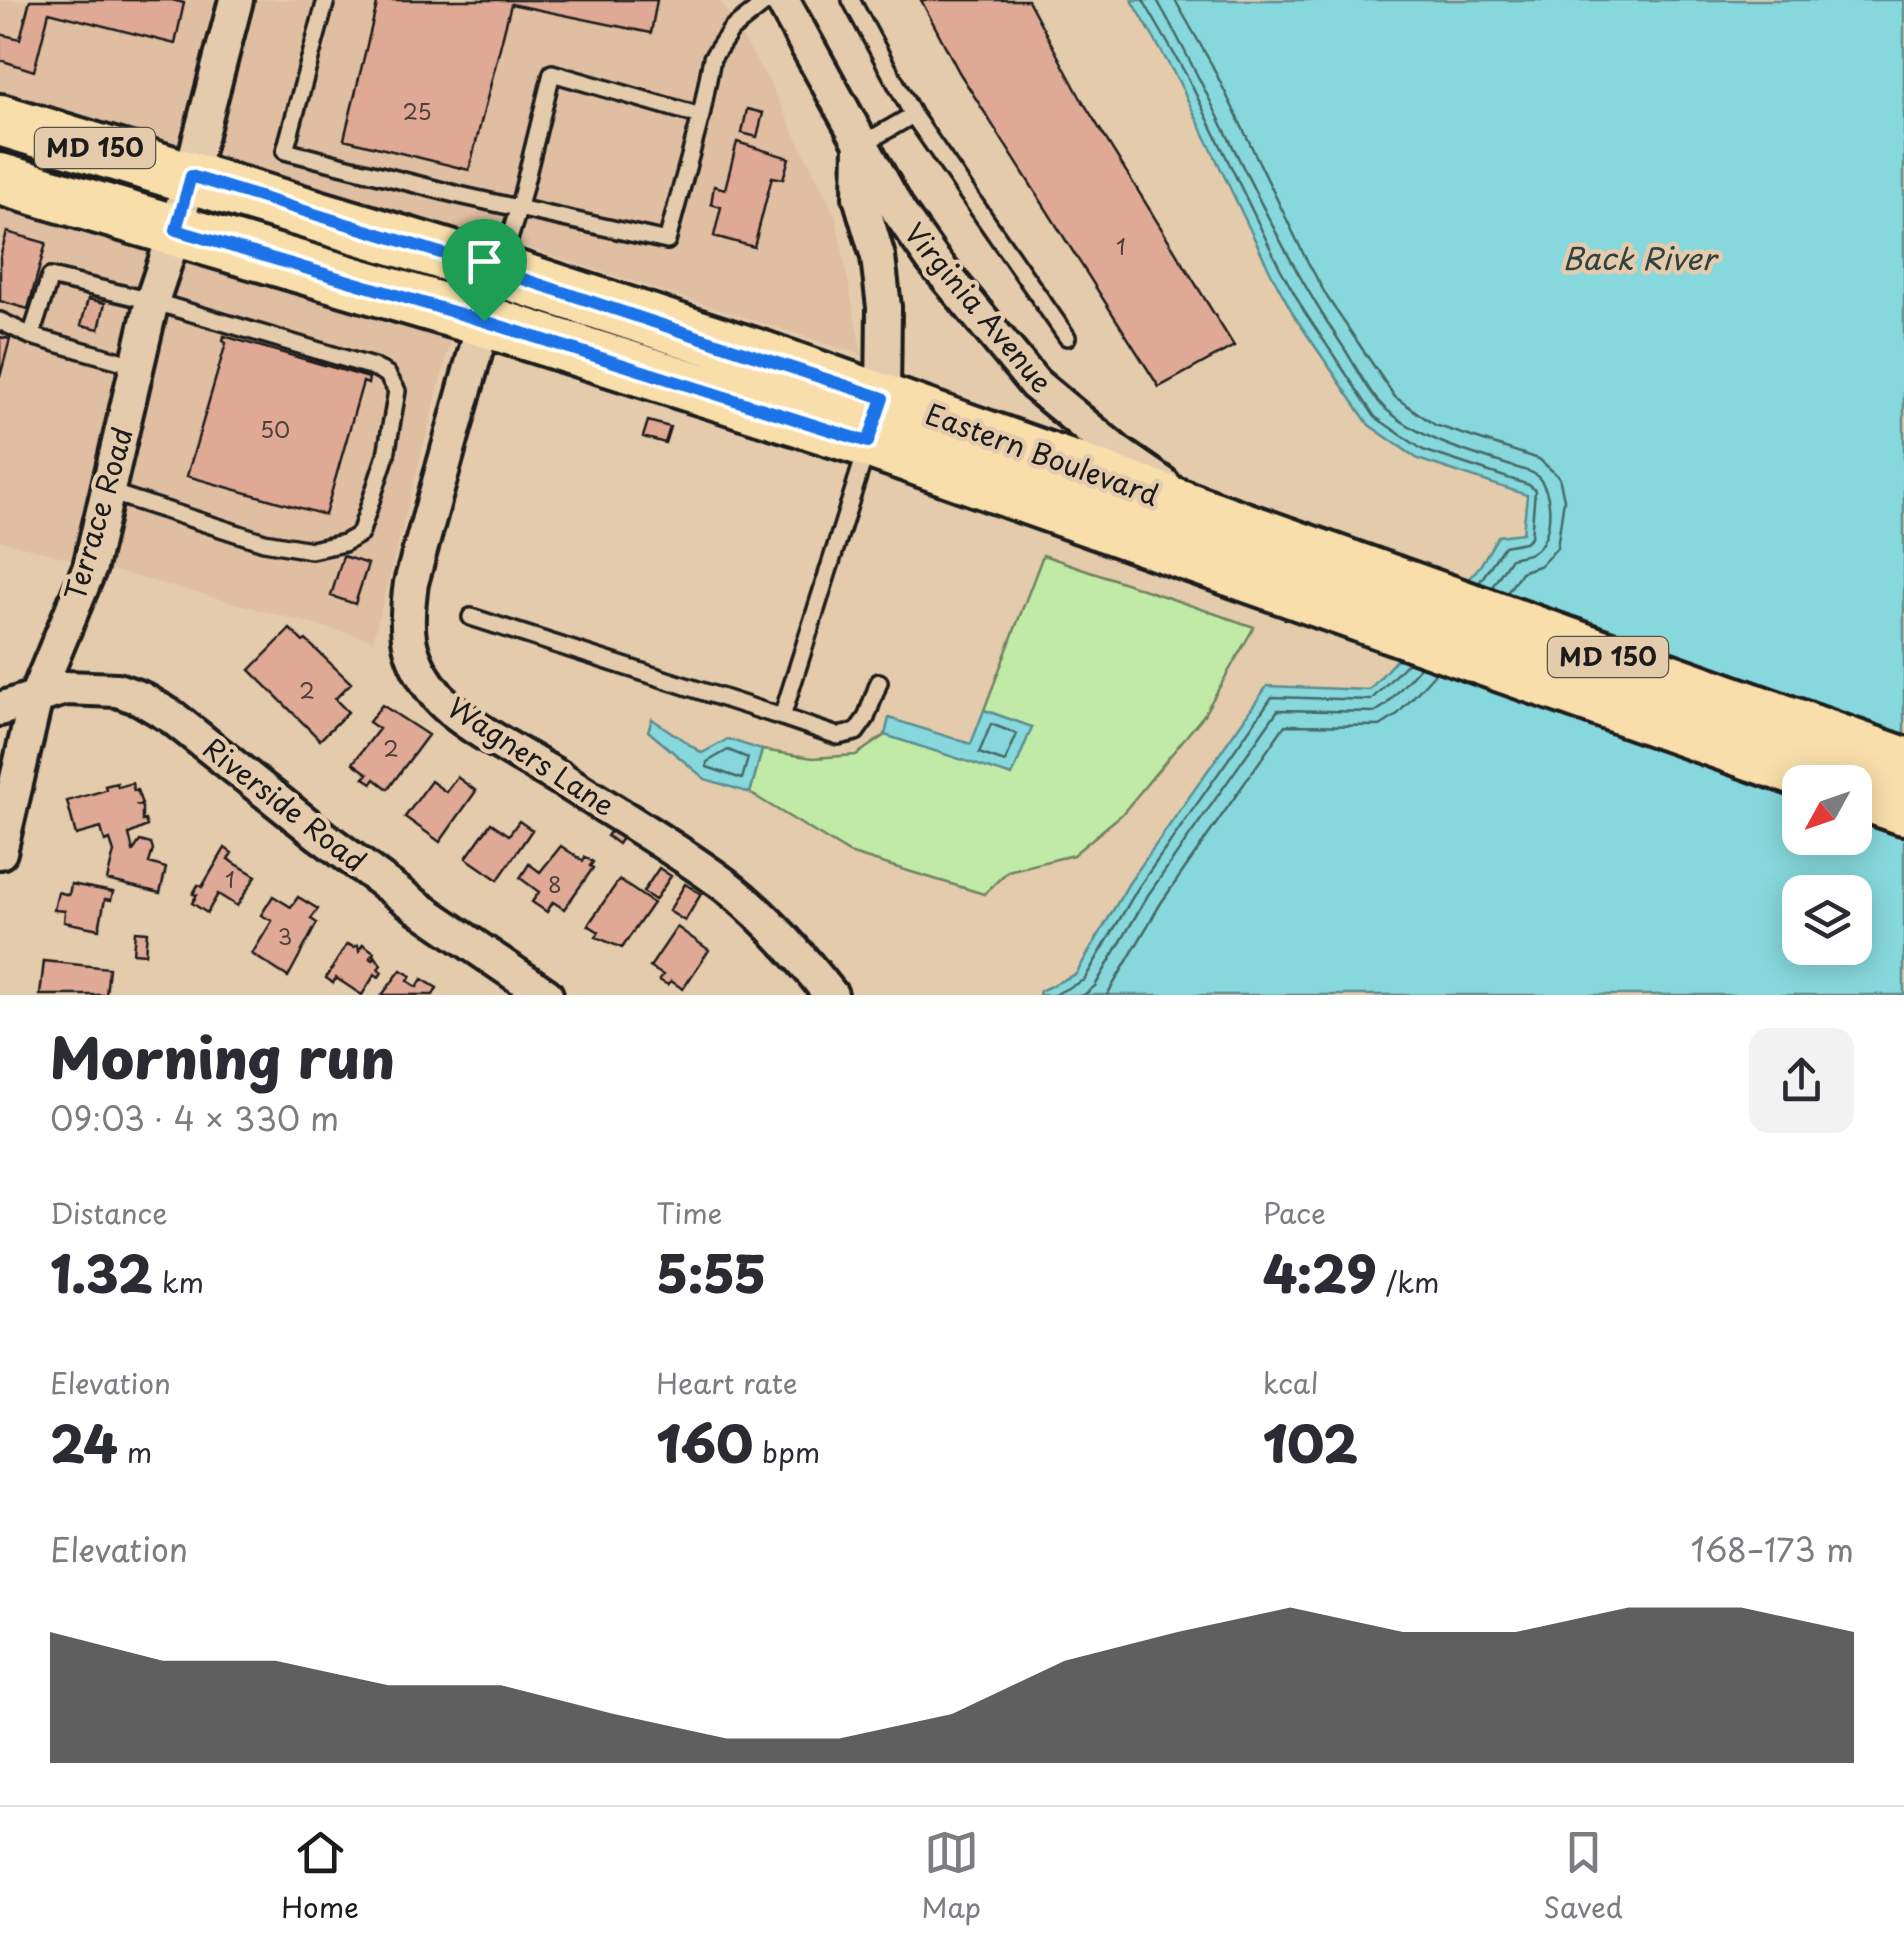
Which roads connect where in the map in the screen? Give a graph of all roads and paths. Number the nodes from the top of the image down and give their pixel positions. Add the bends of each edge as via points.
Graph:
1 (236, 0) edge
2 (326, 0) edge
3 (769, 0) edge
4 (782, 0) edge
5 (851, 0) edge
6 (913, 115) junction
7 (701, 116) junction
8 (0, 120) edge
9 (861, 146) junction
10 (191, 176) junction
11 (0, 178) edge
12 (519, 207) junction
13 (176, 230) junction
14 (499, 271) junction
15 (152, 300) junction
16 (0, 321) edge
17 (484, 321) junction
18 (31, 336) junction
19 (1066, 337) dead end
20 (138, 366) junction
21 (876, 420) junction
22 (109, 492) junction
23 (1217, 519) junction
24 (1306, 573) junction
25 (472, 617) dead end
26 (878, 682) dead end
27 (36, 697) junction
28 (0, 709) edge
29 (782, 717) junction
30 (1904, 763) edge
31 (1786, 765) edge
32 (1872, 798) edge
33 (1904, 809) edge
34 (0, 852) edge
35 (546, 995) edge
36 (831, 995) edge

1 - 10 street, Terrace Road
2 - 12 lane via 284,151
3 - 7 lane via 731,30 712,58
4 - 9 street, Virginia Avenue
5 - 6 lane
6 - 9 lane
6 - 19 lane
7 - 12 lane via 667,241
7 - 12 lane via 552,73
8 - 10 main road, Eastern Boulevard / MD 150
9 - 21 street, Virginia Avenue via 860,197 884,307
9 - 23 street, Virginia Avenue via 932,259 1035,384 1118,453
10 - 13 street, Terrace Road
10 - 14 main road, Eastern Boulevard / MD 150
11 - 13 main road, Eastern Boulevard / MD 150
12 - 14 lane
13 - 15 street, Terrace Road
13 - 17 main road, Eastern Boulevard / MD 150
14 - 17 lane
14 - 21 main road, Eastern Boulevard / MD 150
15 - 18 lane via 50,276
15 - 20 street, Terrace Road
15 - 22 lane via 382,370 397,391 386,455 360,534 311,550 264,542
16 - 18 lane
17 - 21 main road, Eastern Boulevard / MD 150
17 - 36 street, Wagners Lane via 411,583 407,642 422,674 440,700 480,729 727,887
18 - 20 lane
20 - 22 street, Terrace Road
21 - 23 main road, Eastern Boulevard / MD 150
21 - 24 main road, Eastern Boulevard / MD 150
21 - 29 lane
22 - 27 street, Terrace Road via 90,567
23 - 24 main road, Eastern Boulevard / MD 150
24 - 30 main road, Eastern Boulevard / MD 150
24 - 31 main road, Eastern Boulevard / MD 150
25 - 29 lane
26 - 29 lane via 856,732 838,736
27 - 28 street, Riverside Road
27 - 34 street, Terrace Road
27 - 35 street, Riverside Road via 94,688 140,698 320,836
32 - 33 main road

